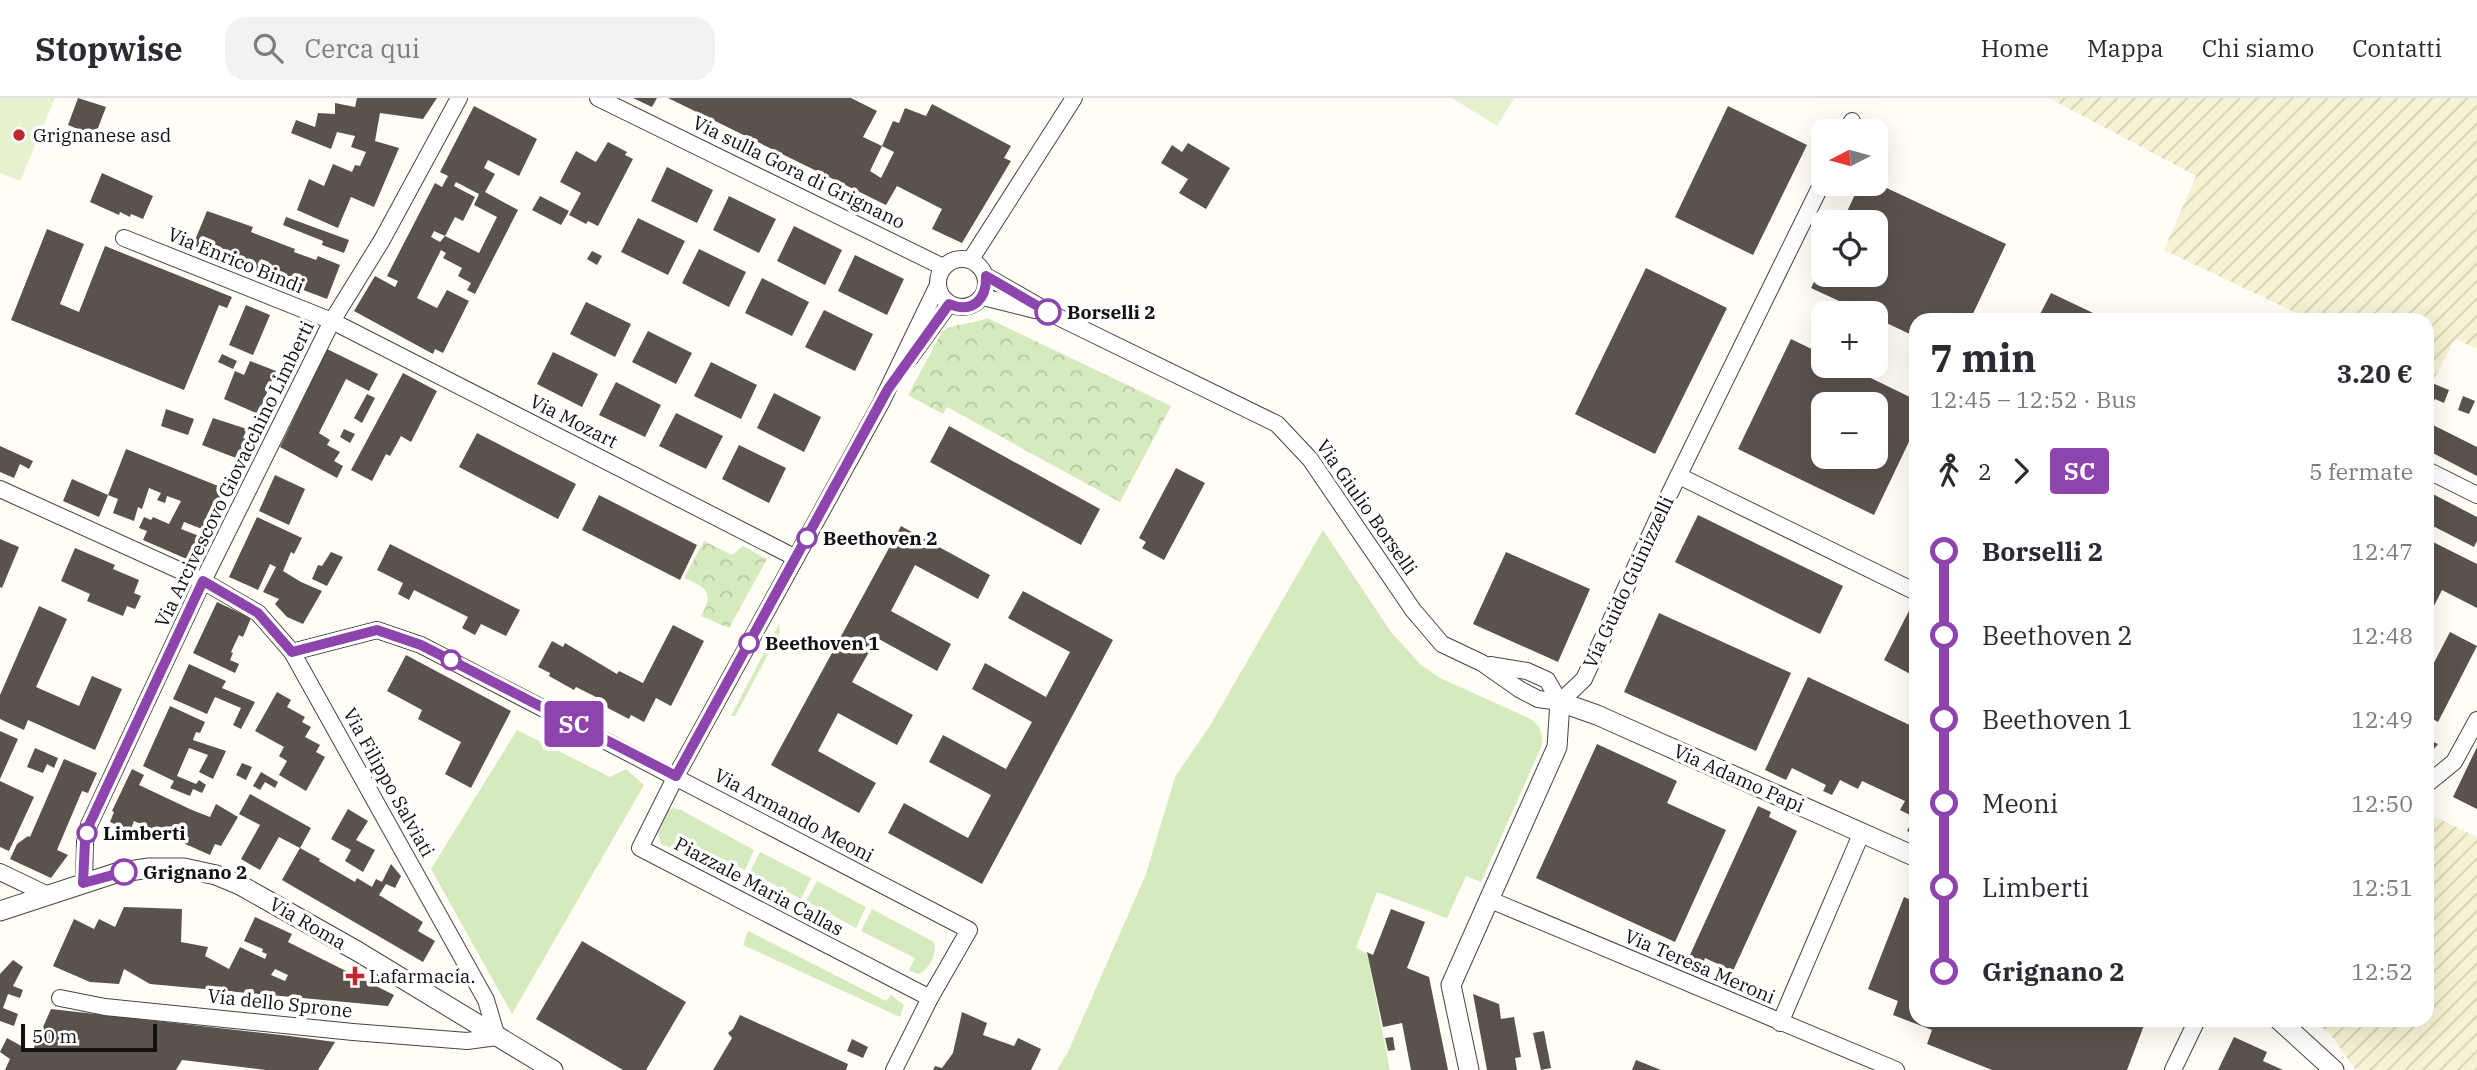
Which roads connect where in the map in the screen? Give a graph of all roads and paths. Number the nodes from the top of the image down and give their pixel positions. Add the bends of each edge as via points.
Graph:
1 (459, 98) edge
2 (598, 98) edge
3 (1074, 98) edge
4 (1816, 196) edge
5 (124, 238) dead end
6 (971, 259) junction
7 (943, 267) junction
8 (986, 276) junction
9 (937, 285) junction
10 (983, 296) junction
11 (949, 304) junction
12 (1054, 315) junction
13 (332, 321) junction
14 (888, 389) junction
15 (2434, 474) edge
16 (1679, 476) junction
17 (0, 489) edge
18 (2477, 495) edge
19 (796, 558) junction
20 (203, 581) junction
21 (1909, 589) edge
22 (292, 652) junction
23 (1560, 702) junction
24 (2477, 720) edge
25 (676, 776) junction
26 (2434, 778) edge
27 (1862, 832) junction
28 (1909, 854) edge
29 (0, 872) edge
30 (83, 883) junction
31 (48, 895) junction
32 (1488, 899) junction
33 (0, 911) edge
34 (60, 998) dead end
35 (930, 998) junction
36 (1780, 1023) junction
37 (2194, 1027) edge
38 (2287, 1027) edge
39 (497, 1037) junction
40 (553, 1070) edge
41 (894, 1070) edge
42 (1469, 1070) edge
43 (1896, 1070) edge
44 (2174, 1070) edge
45 (2334, 1070) edge

1 - 13 street, Via Arcivescovo Giovacchino Limberti
2 - 7 street, Via sulla Gora di Grignano
3 - 6 street
4 - 16 street, Via Guido Guinizzelli
5 - 13 street, Via Enrico Bindi
6 - 7 street via 953,260
6 - 8 street
7 - 9 street
8 - 10 street
8 - 12 street, Via Giulio Borselli
9 - 11 street
9 - 14 street
10 - 11 street via 965,307
10 - 12 street, Via Giulio Borselli
11 - 14 street
12 - 23 street, Via Giulio Borselli via 1277,424 1310,459 1413,610 1442,644 1482,663 1527,671 1547,680
13 - 19 street, Via Mozart
13 - 20 street, Via Arcivescovo Giovacchino Limberti
14 - 19 street
15 - 18 street
16 - 21 street
16 - 23 street, Via Guido Guinizzelli via 1584,679
17 - 20 street, Via Filippo Salviati
19 - 25 street
20 - 22 street, Via Filippo Salviati via 258,613
20 - 30 street, Via Arcivescovo Giovacchino Limberti via 89,825
22 - 25 street, Via Armando Meoni via 377,630 421,645
22 - 39 street, Via Filippo Salviati via 486,1000
23 - 27 street, Via Adamo Papi
23 - 32 street via 1557,747
24 - 26 street via 2455,761
25 - 35 street, Piazzale Maria Callas via 640,848
25 - 35 street, Via Armando Meoni via 969,929
27 - 28 street, Via Adamo Papi
27 - 36 street
29 - 31 street
30 - 31 street, Via Roma
30 - 39 street, Via Roma via 149,868 216,875 240,884
31 - 33 street, Via Roma
32 - 36 street, Via Teresa Meroni
32 - 42 street via 1451,985
34 - 39 street, Via dello Sprone via 105,1007 340,1030 467,1041
35 - 41 street
36 - 43 street, Via Teresa Meroni
37 - 44 street
38 - 45 street
39 - 40 street, Via Roma

